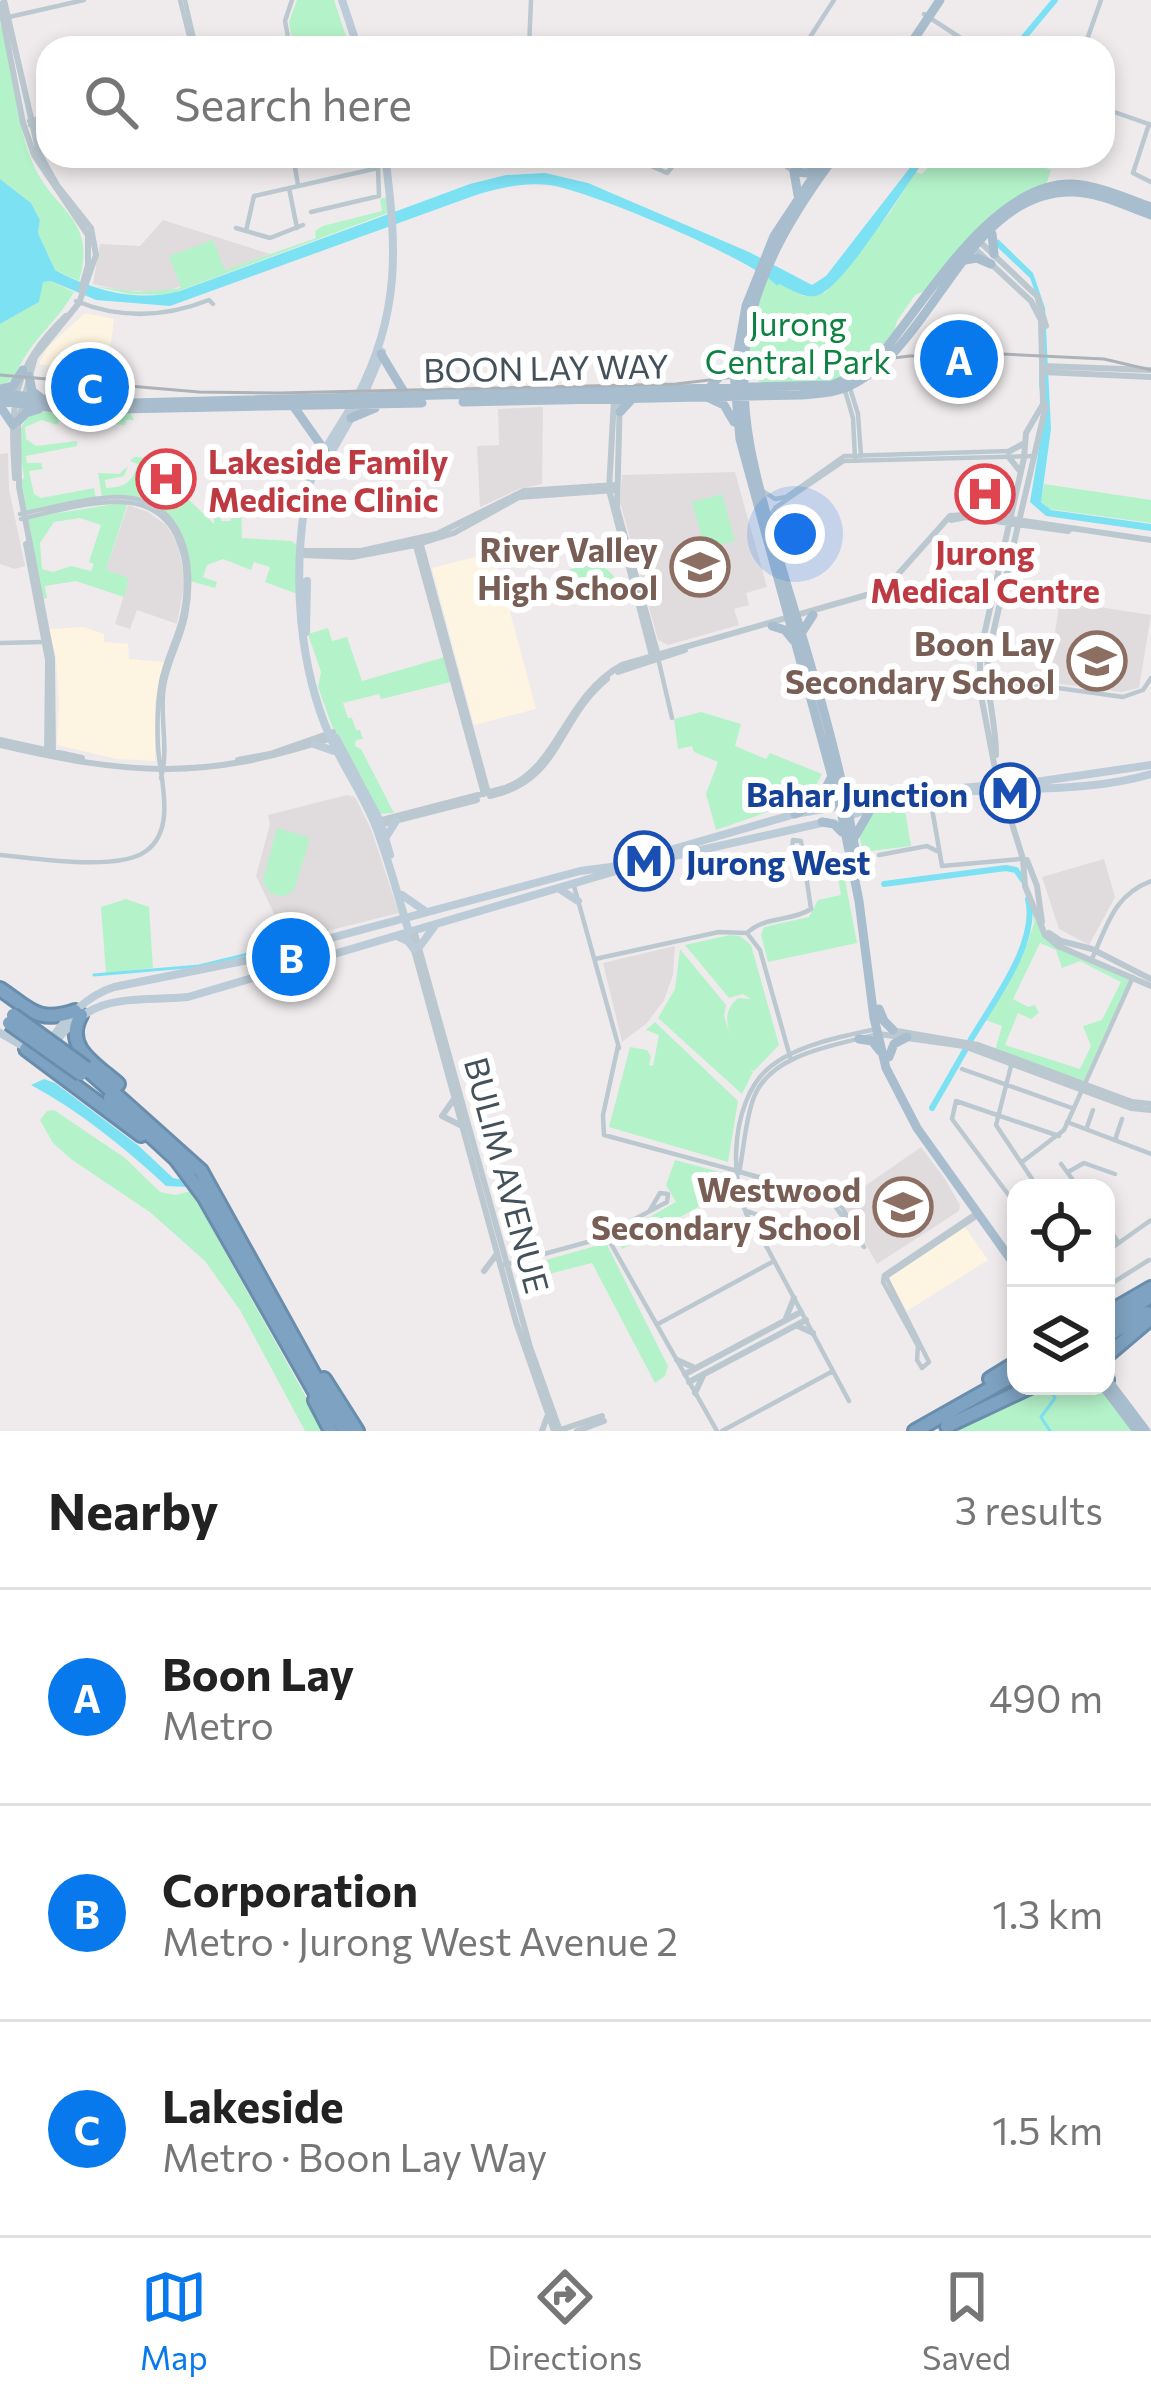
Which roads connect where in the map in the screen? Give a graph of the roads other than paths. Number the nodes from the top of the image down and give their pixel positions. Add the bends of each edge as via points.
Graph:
1 (80, 0) edge
2 (182, 0) edge
3 (292, 0) edge
4 (344, 0) edge
5 (531, 0) edge
6 (834, 0) edge
7 (937, 0) edge
8 (1101, 0) edge
9 (2, 2) edge
10 (926, 15) junction
11 (4, 21) edge
12 (191, 36) edge
13 (288, 36) edge
14 (356, 36) edge
15 (530, 36) edge
16 (811, 36) edge
17 (913, 36) edge
18 (958, 36) edge
19 (1088, 36) edge
20 (1115, 112) edge
21 (36, 121) edge
22 (27, 124) junction
23 (1150, 124) edge
24 (36, 151) edge
25 (43, 168) edge
26 (296, 168) edge
27 (366, 168) edge
28 (375, 168) edge
29 (386, 168) edge
30 (389, 168) edge
31 (788, 168) edge
32 (823, 168) edge
33 (817, 169) joint
34 (794, 172) junction
35 (384, 180) junction
36 (1151, 182) edge
37 (300, 184) junction
38 (812, 184) junction
39 (289, 188) junction
40 (799, 201) junction
41 (394, 211) junction
42 (1151, 211) edge
43 (311, 212) dead end
44 (396, 227) junction
45 (236, 228) dead end
46 (994, 229) junction
47 (246, 231) junction
48 (976, 244) junction
49 (992, 259) junction
50 (965, 260) junction
51 (79, 299) junction
52 (213, 304) dead end
53 (381, 354) junction
54 (740, 363) junction
55 (1045, 369) junction
56 (1064, 372) junction
57 (26, 373) junction
58 (1151, 373) edge
59 (846, 384) junction
60 (1047, 386) junction
61 (739, 392) junction
62 (770, 392) junction
63 (704, 393) junction
64 (0, 397) edge
65 (356, 397) junction
66 (407, 397) junction
67 (617, 400) junction
68 (19, 401) junction
69 (45, 404) junction
70 (386, 404) junction
71 (292, 406) junction
72 (351, 418) junction
73 (746, 418) junction
74 (16, 423) junction
75 (739, 433) junction
76 (1025, 449) junction
77 (325, 451) junction
78 (1009, 453) junction
79 (1035, 453) junction
80 (856, 457) junction
81 (1020, 479) junction
82 (760, 487) junction
83 (612, 488) junction
84 (1025, 500) junction
85 (1013, 507) junction
86 (307, 508) junction
87 (22, 516) junction
88 (768, 519) junction
89 (994, 519) junction
90 (1015, 522) junction
91 (1045, 524) junction
92 (1032, 527) junction
93 (1016, 536) junction
94 (1005, 537) junction
95 (418, 542) junction
96 (1151, 542) edge
97 (305, 553) junction
98 (788, 601) junction
99 (813, 613) junction
100 (793, 618) junction
101 (770, 625) junction
102 (799, 641) junction
103 (46, 642) junction
104 (0, 643) edge
105 (655, 658) junction
106 (983, 678) junction
107 (1151, 678) edge
108 (672, 718) dead end
109 (322, 719) junction
110 (332, 735) junction
111 (0, 742) edge
112 (313, 742) junction
113 (50, 753) junction
114 (339, 757) junction
115 (995, 769) junction
116 (1149, 770) edge
117 (162, 771) junction
118 (835, 777) junction
119 (1137, 778) junction
120 (1002, 785) junction
121 (985, 786) junction
122 (1150, 786) edge
123 (1026, 788) junction
124 (487, 795) junction
125 (930, 796) junction
126 (1011, 801) junction
127 (872, 804) junction
128 (843, 805) junction
129 (1010, 813) junction
130 (795, 814) junction
131 (846, 819) junction
132 (396, 821) junction
133 (822, 822) junction
134 (378, 824) junction
135 (386, 838) junction
136 (851, 844) junction
137 (937, 848) junction
138 (879, 855) dead end
139 (0, 856) edge
140 (1023, 859) junction
141 (805, 861) dead end
142 (573, 879) junction
143 (589, 881) junction
144 (1151, 881) edge
145 (560, 890) junction
146 (400, 896) junction
147 (579, 898) junction
148 (435, 910) junction
149 (407, 918) junction
150 (440, 923) junction
151 (380, 924) junction
152 (412, 931) junction
153 (748, 934) junction
154 (395, 936) junction
155 (417, 948) junction
156 (1096, 951) junction
157 (595, 958) junction
158 (1091, 961) junction
159 (1134, 975) junction
160 (1151, 983) edge
161 (0, 989) edge
162 (78, 1013) junction
163 (4, 1021) edge
164 (881, 1026) junction
165 (860, 1036) junction
166 (907, 1037) junction
167 (786, 1043) junction
168 (50, 1045) junction
169 (26, 1049) junction
170 (886, 1056) junction
171 (790, 1058) junction
172 (775, 1062) junction
173 (1014, 1064) junction
174 (962, 1069) dead end
175 (61, 1071) junction
176 (83, 1071) junction
177 (1006, 1086) junction
178 (1081, 1086) junction
179 (454, 1098) junction
180 (1151, 1107) edge
181 (1072, 1108) junction
182 (1094, 1109) dead end
183 (997, 1112) junction
184 (1122, 1119) dead end
185 (1067, 1123) junction
186 (463, 1127) junction
187 (1086, 1129) junction
188 (1059, 1136) junction
189 (1115, 1140) junction
190 (1151, 1154) edge
191 (742, 1157) junction
192 (176, 1160) junction
193 (1022, 1162) junction
194 (1061, 1164) dead end
195 (201, 1172) junction
196 (735, 1172) junction
197 (1068, 1172) junction
198 (751, 1174) junction
199 (1115, 1174) dead end
200 (1032, 1179) edge
201 (1073, 1179) edge
202 (1007, 1193) edge
203 (650, 1210) dead end
204 (978, 1214) junction
205 (750, 1217) junction
206 (1151, 1220) edge
207 (606, 1235) junction
208 (1115, 1238) edge
209 (763, 1240) junction
210 (1119, 1244) junction
211 (1115, 1246) edge
212 (1007, 1247) edge
213 (1007, 1248) edge
214 (497, 1253) junction
215 (774, 1261) junction
216 (1150, 1261) edge
217 (504, 1265) junction
218 (484, 1271) dead end
219 (1115, 1282) edge
220 (1151, 1292) edge
221 (794, 1298) junction
222 (1115, 1310) edge
223 (1151, 1314) edge
224 (804, 1316) junction
225 (784, 1321) junction
226 (657, 1324) junction
227 (795, 1326) junction
228 (290, 1329) junction
229 (813, 1333) junction
230 (1115, 1333) edge
231 (1115, 1336) edge
232 (676, 1360) junction
233 (696, 1368) junction
234 (1007, 1369) edge
235 (833, 1371) junction
236 (706, 1373) junction
237 (687, 1378) junction
238 (1007, 1379) edge
239 (1007, 1392) edge
240 (695, 1393) junction
241 (1115, 1393) edge
242 (1014, 1395) edge
243 (849, 1401) dead end
244 (549, 1409) junction
245 (952, 1409) junction
246 (603, 1418) dead end
247 (576, 1428) edge
248 (943, 1429) edge
249 (338, 1431) edge
250 (357, 1431) edge
251 (542, 1431) edge
252 (558, 1431) edge
253 (720, 1431) edge
254 (915, 1431) edge
255 (1141, 1431) edge

1 - 11 street
2 - 12 street
3 - 13 street
4 - 14 main road
5 - 15 street
6 - 16 street
7 - 10 main road
8 - 19 street
9 - 11 street
10 - 17 main road
10 - 18 street
11 - 22 street
11 - 22 street
20 - 23 street
21 - 22 street
22 - 24 street
23 - 36 street via 1133,173
25 - 51 street via 86,230
26 - 37 street
27 - 37 street
28 - 35 street
29 - 35 main road
30 - 41 main road
31 - 34 street
32 - 38 main road
33 - 34 main road
33 - 38 main road
34 - 38 street
34 - 40 main road
35 - 41 main road
35 - 43 street via 376,197
37 - 39 street
38 - 40 main road
39 - 47 street via 252,197
39 - 47 street via 300,226 270,238
40 - 54 main road via 760,275
41 - 44 main road
42 - 46 main road via 1083,193 1053,194 1021,204
42 - 48 main road via 1083,185 1051,186 1015,200
44 - 53 main road via 399,288
44 - 65 main road via 391,304
45 - 47 street
46 - 48 main road
46 - 49 main road
48 - 49 street
48 - 50 main road
48 - 59 main road
49 - 50 main road
49 - 55 street via 1037,310
50 - 59 main road via 884,363
51 - 52 street via 113,312 159,314
51 - 57 street via 40,340
53 - 65 main road
53 - 66 main road
54 - 61 main road
54 - 62 main road
54 - 63 main road
55 - 56 street
55 - 58 street
55 - 60 street
55 - 76 street via 1043,404
56 - 58 street
56 - 60 street
57 - 64 main road
57 - 68 street
57 - 69 main road
59 - 62 main road, BOON LAY WAY via 818,394
59 - 80 street
59 - 80 street via 857,412
60 - 79 street
61 - 62 main road, BOON LAY WAY
61 - 63 main road, BOON LAY WAY
61 - 73 main road
61 - 75 main road
62 - 73 main road
63 - 67 main road, BOON LAY WAY
63 - 67 main road, BOON LAY WAY
63 - 75 main road via 724,405
64 - 68 main road, BOON LAY WAY
64 - 74 main road
65 - 66 main road, BOON LAY WAY
65 - 69 main road, BOON LAY WAY
65 - 70 main road, BOON LAY WAY
65 - 71 main road, BOON LAY WAY
65 - 72 main road
65 - 77 main road
66 - 67 main road, BOON LAY WAY
67 - 70 main road, BOON LAY WAY
67 - 83 street
68 - 69 main road, BOON LAY WAY
68 - 74 street
69 - 71 main road, BOON LAY WAY
69 - 74 main road
70 - 72 main road
71 - 77 main road
72 - 86 main road
73 - 82 main road
74 - 87 street
75 - 98 main road
76 - 78 street
76 - 78 street
76 - 79 street
76 - 81 street
77 - 86 main road
78 - 80 street
78 - 81 street
79 - 84 street
80 - 82 street via 830,463 781,499
80 - 88 street
81 - 85 street
82 - 88 main road
83 - 95 street via 526,496
83 - 105 street
84 - 90 street
84 - 91 street
85 - 89 street
85 - 90 street
86 - 97 main road
87 - 103 street
87 - 117 street via 123,497 157,508 177,527 188,551 189,592 165,681
88 - 98 main road
89 - 90 street
89 - 94 street
89 - 99 street via 950,516 887,588
90 - 91 street
90 - 92 street
90 - 93 street
90 - 94 street
91 - 96 street
92 - 93 street
92 - 96 street
93 - 106 street
94 - 106 street via 980,652
95 - 97 street via 352,556
95 - 124 street
97 - 109 main road via 302,643
97 - 110 main road via 308,650
98 - 99 main road
98 - 100 main road
98 - 101 main road
99 - 100 street
99 - 102 main road
100 - 101 street
100 - 102 main road
101 - 102 main road
101 - 105 street
102 - 118 main road
103 - 104 street
103 - 113 street via 55,687
105 - 108 street
105 - 124 street via 622,665 593,685 535,771
106 - 107 street via 1123,698
106 - 115 street
106 - 120 street
109 - 110 main road
109 - 112 main road
110 - 112 street
110 - 114 main road
110 - 134 main road
111 - 113 street
112 - 114 main road
112 - 117 street
113 - 117 street
114 - 134 main road
115 - 120 street
115 - 121 main road
116 - 119 main road
116 - 120 main road
116 - 122 street
117 - 139 street via 162,828 146,852 107,860
118 - 127 main road
118 - 128 main road
118 - 130 main road via 818,803
119 - 122 main road
119 - 123 main road
120 - 121 main road
120 - 123 main road
120 - 126 street
120 - 129 street
121 - 125 main road
121 - 127 main road
121 - 129 main road
123 - 126 main road
124 - 132 street
124 - 134 street
125 - 127 main road
125 - 137 street
126 - 156 street via 1044,926 1061,941
127 - 128 main road
127 - 131 main road
127 - 136 main road
128 - 130 main road
128 - 131 main road
129 - 140 street
130 - 142 main road
131 - 133 main road
131 - 136 main road
132 - 134 street
132 - 135 main road
133 - 136 main road
133 - 143 main road
134 - 135 main road
134 - 146 main road
135 - 146 main road
136 - 164 main road
137 - 138 street
137 - 140 street via 948,867
140 - 158 street via 1045,935
141 - 153 street via 812,909
142 - 143 main road
142 - 145 main road
142 - 147 street
142 - 148 main road
143 - 147 main road
144 - 156 street via 1121,898
145 - 147 main road
145 - 150 main road
146 - 148 main road
146 - 149 main road
146 - 151 main road
147 - 157 street
148 - 149 main road
149 - 151 main road
149 - 152 main road
150 - 152 main road
150 - 155 main road
151 - 162 main road via 114,987
152 - 154 main road
152 - 155 street, BULIM AVENUE
153 - 157 street via 719,932
153 - 167 street via 761,953
154 - 155 main road
154 - 162 main road via 188,997 124,999
155 - 179 street, BULIM AVENUE
155 - 217 street, BULIM AVENUE
156 - 158 street
156 - 159 street
157 - 196 street via 620,1060 602,1132
158 - 159 street
159 - 160 street
159 - 178 street
161 - 162 highway via 38,1015
162 - 168 main road
162 - 195 highway via 76,1046
163 - 168 main road via 35,1048
163 - 169 main road
163 - 176 highway, bridge
164 - 165 main road
164 - 166 street
164 - 170 main road
164 - 178 street via 964,1041
165 - 170 main road
165 - 171 street
166 - 170 main road
166 - 173 street
167 - 171 street
167 - 172 street
168 - 169 main road
168 - 175 highway
169 - 175 highway
170 - 204 main road via 908,1114
170 - 212 main road via 910,1111
171 - 172 street
171 - 191 street via 756,1091
172 - 196 street via 746,1100
173 - 177 street
173 - 178 street
174 - 177 street
175 - 192 highway
176 - 192 highway
176 - 195 highway
177 - 181 street
177 - 183 street
178 - 180 street via 1131,1108
178 - 181 street
179 - 186 street, BULIM AVENUE
179 - 186 street via 442,1116
181 - 185 street
182 - 187 street
183 - 188 street
183 - 193 street via 996,1125
183 - 202 street via 957,1100 952,1119
184 - 189 street
185 - 187 street
185 - 188 street
186 - 214 street, BULIM AVENUE
187 - 189 street
188 - 193 street
189 - 190 street
191 - 196 street
191 - 198 street
192 - 249 highway
193 - 200 street
194 - 197 street
195 - 228 highway
196 - 198 street
196 - 198 street via 830,1199 864,1247 833,1198
196 - 205 street
197 - 199 street via 1086,1162
197 - 201 street
203 - 207 street
204 - 204 street via 886,1277 928,1361 920,1367 884,1275
204 - 213 main road
205 - 209 street
205 - 209 street via 765,1222
206 - 210 street
207 - 217 street
207 - 226 street
208 - 210 street
209 - 215 street
210 - 211 street
214 - 217 street, BULIM AVENUE
214 - 218 street
215 - 221 street
215 - 226 street
216 - 219 street
217 - 244 street, BULIM AVENUE
220 - 222 highway
220 - 230 highway
221 - 224 street
221 - 225 street
223 - 231 highway
224 - 225 street
224 - 227 street
224 - 229 street
225 - 233 street
226 - 232 street
227 - 229 street
227 - 236 street
228 - 249 highway
228 - 250 highway
229 - 235 street
232 - 233 street
232 - 237 street
233 - 237 street
234 - 245 highway
235 - 243 street
235 - 253 street
236 - 237 street
236 - 240 street
237 - 240 street
238 - 245 highway
239 - 248 highway
240 - 253 street
241 - 255 main road
242 - 248 highway
244 - 247 street
244 - 251 street
244 - 252 street, BULIM AVENUE
245 - 254 highway
246 - 247 street
247 - 252 street

